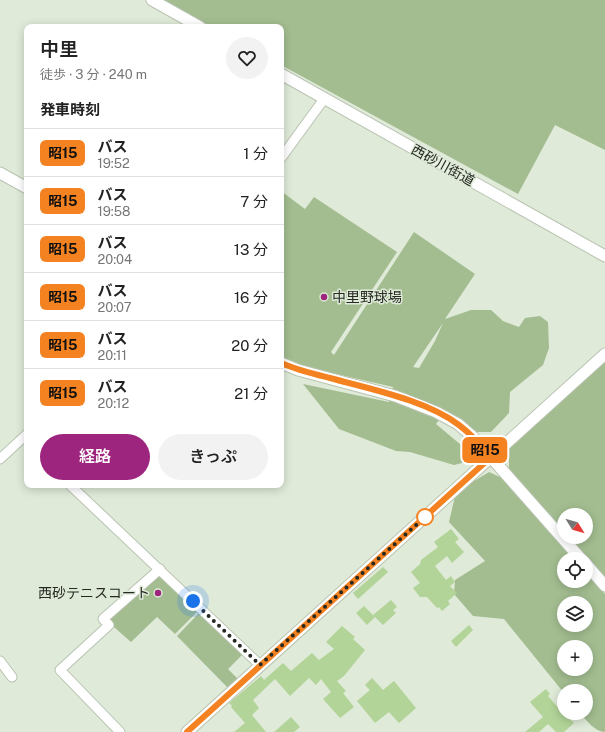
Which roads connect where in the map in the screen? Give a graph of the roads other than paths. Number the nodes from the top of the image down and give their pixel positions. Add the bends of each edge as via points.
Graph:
1 (152, 0) edge
2 (195, 24) edge
3 (284, 76) edge
4 (324, 99) junction
5 (284, 154) edge
6 (0, 173) edge
7 (24, 186) edge
8 (605, 256) edge
9 (605, 354) edge
10 (284, 364) edge
11 (24, 440) edge
12 (491, 457) junction
13 (0, 459) edge
14 (73, 488) edge
15 (575, 552) edge
16 (160, 569) junction
17 (593, 572) edge
18 (605, 586) edge
19 (0, 661) edge
20 (260, 665) junction
21 (12, 676) dead end
22 (120, 732) edge
23 (187, 732) edge

1 - 2 street
3 - 4 street, 西砂川街道
4 - 5 street
4 - 8 street, 西砂川街道
6 - 7 street
9 - 12 street
10 - 12 street via 395,396 436,412 463,428
11 - 13 street
12 - 15 street
12 - 20 street
14 - 16 street
16 - 20 street
16 - 22 street via 104,619 109,625 60,670
17 - 18 street
19 - 21 street
20 - 23 street

